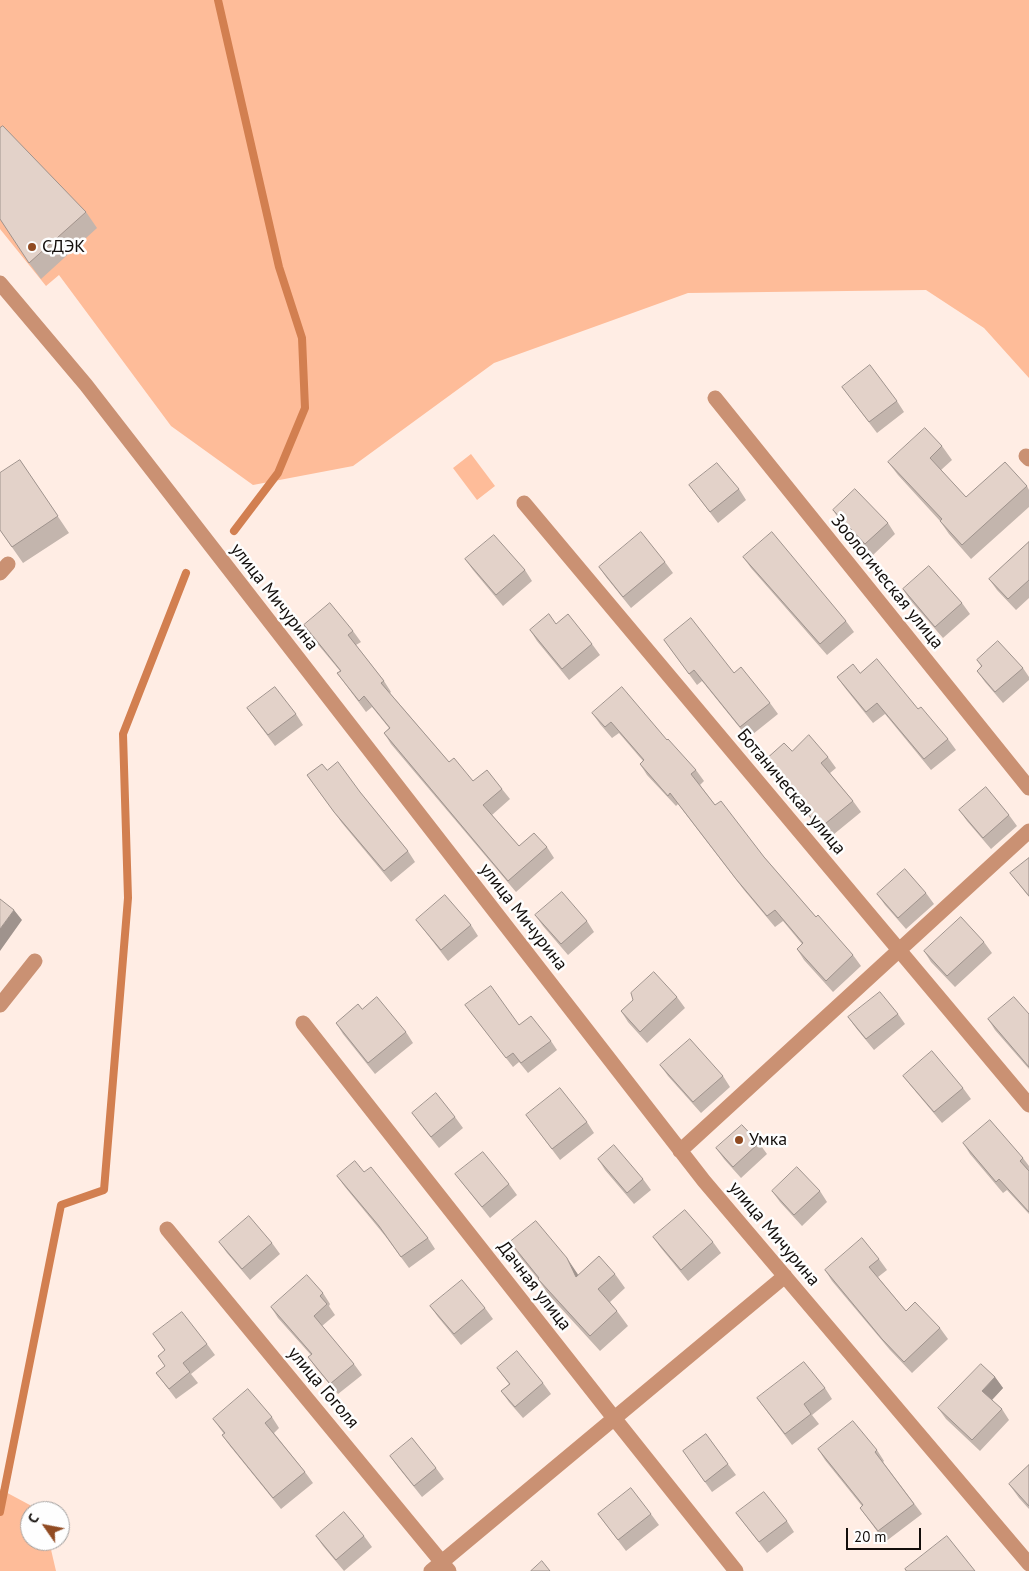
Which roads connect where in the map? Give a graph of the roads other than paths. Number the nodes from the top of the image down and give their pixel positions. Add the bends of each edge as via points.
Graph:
1 (0, 283) edge
2 (716, 398) dead end
3 (524, 503) dead end
4 (1029, 788) edge
5 (1029, 831) edge
6 (899, 950) junction
7 (35, 961) dead end
8 (0, 1005) edge
9 (303, 1022) dead end
10 (1029, 1105) edge
11 (680, 1150) junction
12 (167, 1229) dead end
13 (785, 1276) junction
14 (614, 1418) junction
15 (1029, 1564) edge
16 (441, 1568) edge
17 (736, 1571) edge

1 - 11 street, улица Мичурина via 86,386
2 - 4 street, Зоологическая улица
3 - 6 street, Ботаническая улица
5 - 6 street
6 - 10 street, Ботаническая улица
6 - 11 street
7 - 8 street
9 - 14 street, Дачная улица
11 - 13 street, улица Мичурина
12 - 16 street, улица Гоголя
13 - 14 street
13 - 15 street, улица Мичурина
14 - 16 street
14 - 17 street, Дачная улица

